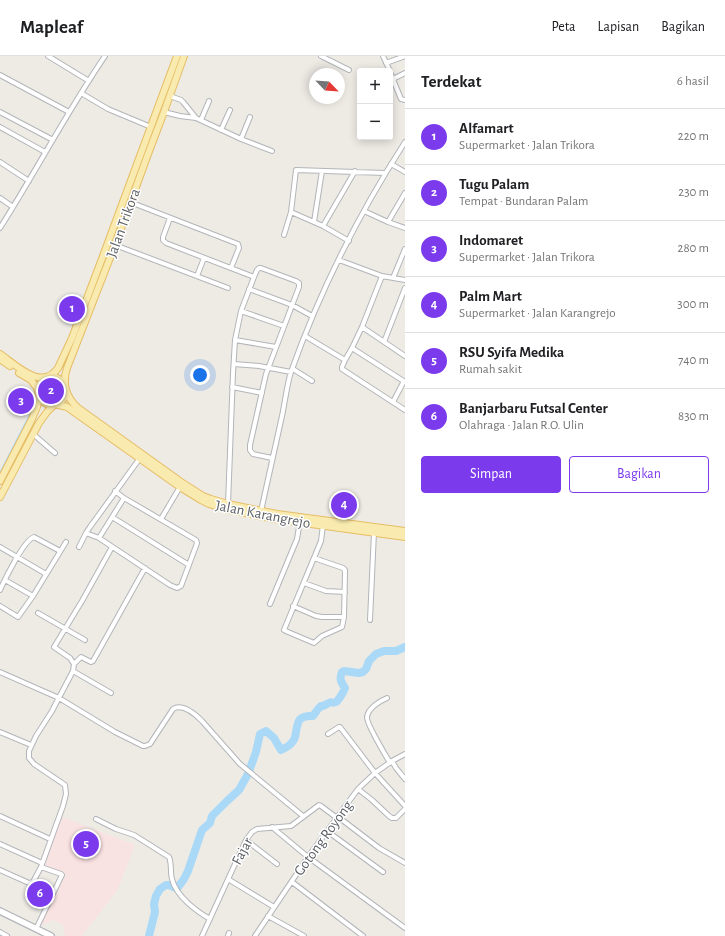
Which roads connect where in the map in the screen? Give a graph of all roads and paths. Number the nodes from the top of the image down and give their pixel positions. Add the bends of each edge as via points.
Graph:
1 (48, 56) edge
2 (177, 56) edge
3 (184, 56) edge
4 (322, 56) edge
5 (383, 56) edge
6 (405, 56) edge
7 (102, 57) edge
8 (386, 63) junction
9 (388, 68) edge
10 (172, 70) junction
11 (349, 70) dead end
12 (179, 71) junction
13 (405, 73) edge
14 (0, 75) edge
15 (393, 79) joint
16 (88, 81) junction
17 (166, 85) junction
18 (174, 86) junction
19 (81, 93) junction
20 (170, 96) junction
21 (405, 100) edge
22 (209, 101) dead end
23 (230, 110) dead end
24 (0, 112) edge
25 (69, 112) junction
26 (164, 112) junction
27 (250, 117) dead end
28 (196, 118) junction
29 (201, 120) junction
30 (0, 127) edge
31 (151, 127) junction
32 (221, 130) junction
33 (241, 139) junction
34 (53, 140) junction
35 (405, 142) edge
36 (272, 151) dead end
37 (45, 152) junction
38 (0, 162) edge
39 (391, 164) junction
40 (322, 171) junction
41 (355, 172) junction
42 (385, 172) junction
43 (405, 172) edge
44 (29, 181) junction
45 (405, 193) edge
46 (0, 198) edge
47 (130, 202) junction
48 (13, 207) junction
49 (364, 211) junction
50 (291, 212) junction
51 (170, 218) junction
52 (314, 222) junction
53 (388, 222) junction
54 (323, 226) junction
55 (0, 228) edge
56 (405, 228) edge
57 (284, 235) dead end
58 (349, 241) junction
59 (115, 245) junction
60 (405, 249) edge
61 (404, 254) edge
62 (204, 258) junction
63 (339, 260) junction
64 (231, 268) junction
65 (197, 276) junction
66 (382, 276) junction
67 (254, 277) junction
68 (394, 278) junction
69 (405, 280) edge
70 (228, 288) dead end
71 (405, 288) edge
72 (249, 289) junction
73 (292, 306) junction
74 (241, 311) junction
75 (312, 316) junction
76 (284, 326) junction
77 (362, 327) junction
78 (305, 336) junction
79 (235, 340) junction
80 (384, 342) junction
81 (276, 347) junction
82 (352, 348) junction
83 (0, 354) edge
84 (405, 356) edge
85 (0, 359) edge
86 (345, 360) junction
87 (234, 364) junction
88 (268, 367) junction
89 (292, 370) junction
90 (48, 378) junction
91 (312, 381) dead end
92 (404, 382) edge
93 (232, 387) junction
94 (66, 390) junction
95 (262, 393) junction
96 (39, 394) junction
97 (393, 402) junction
98 (55, 404) junction
99 (405, 410) edge
100 (33, 434) junction
101 (55, 453) dead end
102 (140, 458) junction
103 (272, 458) junction
104 (0, 482) edge
105 (180, 486) junction
106 (116, 491) junction
107 (0, 497) edge
108 (124, 498) junction
109 (228, 504) junction
110 (261, 511) junction
111 (112, 517) junction
112 (161, 519) junction
113 (300, 519) junction
114 (323, 525) junction
115 (405, 531) edge
116 (374, 532) junction
117 (86, 533) junction
118 (405, 537) edge
119 (99, 538) junction
120 (66, 542) dead end
121 (0, 547) edge
122 (79, 547) dead end
123 (112, 547) junction
124 (60, 551) junction
125 (18, 557) junction
126 (314, 558) junction
127 (190, 565) junction
128 (145, 568) junction
129 (46, 574) junction
130 (5, 580) junction
131 (304, 583) junction
132 (0, 590) edge
133 (345, 592) junction
134 (33, 596) junction
135 (270, 604) dead end
136 (0, 606) edge
137 (293, 606) junction
138 (38, 613) dead end
139 (344, 617) junction
140 (370, 620) dead end
141 (66, 628) junction
142 (85, 640) dead end
143 (74, 664) junction
144 (73, 671) junction
145 (0, 672) edge
146 (111, 693) dead end
147 (59, 698) junction
148 (387, 698) dead end
149 (0, 732) edge
150 (328, 734) dead end
151 (31, 745) junction
152 (405, 754) edge
153 (391, 762) junction
154 (375, 773) junction
155 (405, 779) edge
156 (358, 789) junction
157 (405, 808) edge
158 (0, 816) edge
159 (303, 816) junction
160 (337, 817) junction
161 (96, 819) dead end
162 (272, 827) junction
163 (327, 831) junction
164 (50, 840) junction
165 (246, 840) junction
166 (0, 844) edge
167 (308, 857) junction
168 (405, 863) edge
169 (277, 864) dead end
170 (41, 865) junction
171 (0, 870) edge
172 (383, 872) dead end
173 (228, 879) junction
174 (292, 882) junction
175 (274, 907) junction
176 (0, 911) edge
177 (268, 916) junction
178 (210, 920) junction
179 (405, 928) edge
180 (36, 929) junction
181 (0, 932) edge
182 (302, 935) edge
183 (7, 936) edge
184 (51, 936) edge
185 (202, 936) edge
186 (255, 936) edge
187 (363, 936) edge

1 - 16 street
2 - 10 main road, Jalan Trikora
3 - 12 main road, Jalan Trikora
4 - 11 street
5 - 8 street
6 - 8 street
7 - 16 street
8 - 9 street
10 - 12 main road via 175,73
10 - 17 main road, Jalan Trikora
12 - 18 main road, Jalan Trikora
13 - 15 street
14 - 25 street
15 - 21 street via 401,100
16 - 19 street
17 - 18 main road
17 - 31 main road, Jalan Trikora
18 - 20 main road, Jalan Trikora
19 - 25 street
19 - 31 street via 108,109
20 - 26 main road, Jalan Trikora
20 - 28 street via 181,100
22 - 29 street
23 - 32 street
24 - 34 street
25 - 34 street
26 - 28 street
26 - 47 main road, Jalan Trikora
27 - 33 street
28 - 29 street
29 - 32 street
30 - 37 street
31 - 90 main road, Jalan Trikora via 72,338 56,372
32 - 33 street
33 - 36 street
34 - 37 street
35 - 39 street
37 - 44 street
38 - 44 street
39 - 42 street
39 - 43 street
40 - 41 street
40 - 50 street via 296,170
40 - 52 street
41 - 42 street
41 - 54 street
42 - 49 street
44 - 48 street
45 - 53 street
46 - 48 street
47 - 51 street
47 - 59 main road, Jalan Trikora
48 - 55 street
49 - 53 street
49 - 58 street
50 - 52 street
50 - 57 street
51 - 62 street via 163,237 164,242
51 - 64 street via 238,244 239,248
52 - 54 street
53 - 56 street
54 - 58 street
58 - 63 street
59 - 65 street
59 - 94 main road, Jalan Trikora via 67,368
60 - 61 street
61 - 68 street
62 - 64 street
62 - 65 street
63 - 66 street
63 - 75 street
64 - 67 street
65 - 70 street
66 - 68 street
66 - 77 street
67 - 72 street
67 - 73 street via 261,268 299,283
68 - 69 street
71 - 80 street
72 - 73 street
72 - 74 street
73 - 75 street
73 - 76 street
74 - 76 street
74 - 79 street
75 - 78 street
76 - 81 street
77 - 80 street
77 - 82 street
78 - 86 street
78 - 89 street
79 - 81 street
79 - 87 street
80 - 84 street
81 - 88 street
82 - 86 street
82 - 92 street
83 - 90 main road via 27,373 38,378
85 - 96 main road via 31,380
86 - 97 street via 342,369
87 - 88 street
87 - 93 street
88 - 89 street
88 - 95 street
89 - 91 street
89 - 103 street
90 - 94 main road via 60,379
90 - 96 main road via 41,382
92 - 97 street
93 - 95 street
93 - 109 street
94 - 98 main road via 62,401
94 - 109 main road, Jalan Karangrejo via 69,399 78,408 181,482 203,496
95 - 103 street via 250,450 253,454
96 - 98 main road via 43,401
96 - 104 main road via 35,413
97 - 99 street
98 - 100 main road via 42,417
98 - 102 main road, Jalan Karangrejo via 67,407
100 - 101 street
100 - 107 main road
102 - 105 main road, Jalan Karangrejo
102 - 106 street
103 - 110 street
105 - 112 street
105 - 113 main road, Jalan Karangrejo via 204,502 225,509 276,519
106 - 108 street
106 - 117 street
108 - 111 street
108 - 112 street
109 - 110 main road, Jalan Karangrejo
110 - 113 main road, Jalan Karangrejo
111 - 119 street
111 - 127 street
112 - 127 street via 196,540
113 - 114 main road, Jalan Karangrejo
113 - 115 main road, Jalan Karangrejo
113 - 135 street via 297,539
114 - 116 main road, Jalan Karangrejo
114 - 126 street via 321,541
116 - 118 main road, Jalan Karangrejo
116 - 140 street
117 - 119 street
117 - 122 street
119 - 123 street
120 - 124 street
121 - 125 street
123 - 128 street
123 - 141 street
124 - 125 street via 32,537
124 - 129 street
125 - 129 street
125 - 130 street
126 - 131 street
126 - 133 street via 344,569
127 - 128 street via 178,588
128 - 143 street via 93,661 81,657
129 - 134 street
130 - 132 street
130 - 134 street
131 - 133 street via 326,591
131 - 137 street
133 - 139 street
134 - 136 street via 18,617
137 - 139 street via 316,616
137 - 139 street via 284,630 312,643 341,628
138 - 141 street
141 - 142 street
141 - 143 street via 54,647
143 - 144 street
144 - 146 street
144 - 147 street
145 - 147 street
147 - 151 street
147 - 159 street via 142,746 150,744 173,709 185,708 198,718 246,770
148 - 153 street via 370,710 367,719
149 - 151 street
150 - 154 street via 340,727
151 - 164 street via 28,755 30,760 66,787 63,806
152 - 153 street, Gotong Royong
153 - 154 street, Gotong Royong
153 - 155 street
154 - 156 street, Gotong Royong
154 - 157 street
156 - 157 street via 392,818 396,818
156 - 160 street, Gotong Royong
158 - 164 street
159 - 160 street, Fajar via 319,805
159 - 162 street, Fajar via 290,826
160 - 163 street, Gotong Royong
160 - 168 street via 379,848
161 - 178 street via 134,835 169,857 172,881 177,889 186,902
162 - 165 street, Fajar via 254,830
162 - 167 street
163 - 167 street, Gotong Royong
163 - 172 street
164 - 170 street
165 - 169 street
165 - 173 street, Fajar
166 - 170 street
167 - 174 street, Gotong Royong
167 - 179 street
170 - 171 street via 32,883
170 - 180 street via 62,875
173 - 175 street
173 - 178 street, Fajar
174 - 175 street, Gotong Royong
174 - 187 street
175 - 177 street, Gotong Royong
176 - 180 main road
177 - 182 street
177 - 186 street, Gotong Royong
178 - 185 street, Fajar
180 - 184 main road
181 - 183 street

